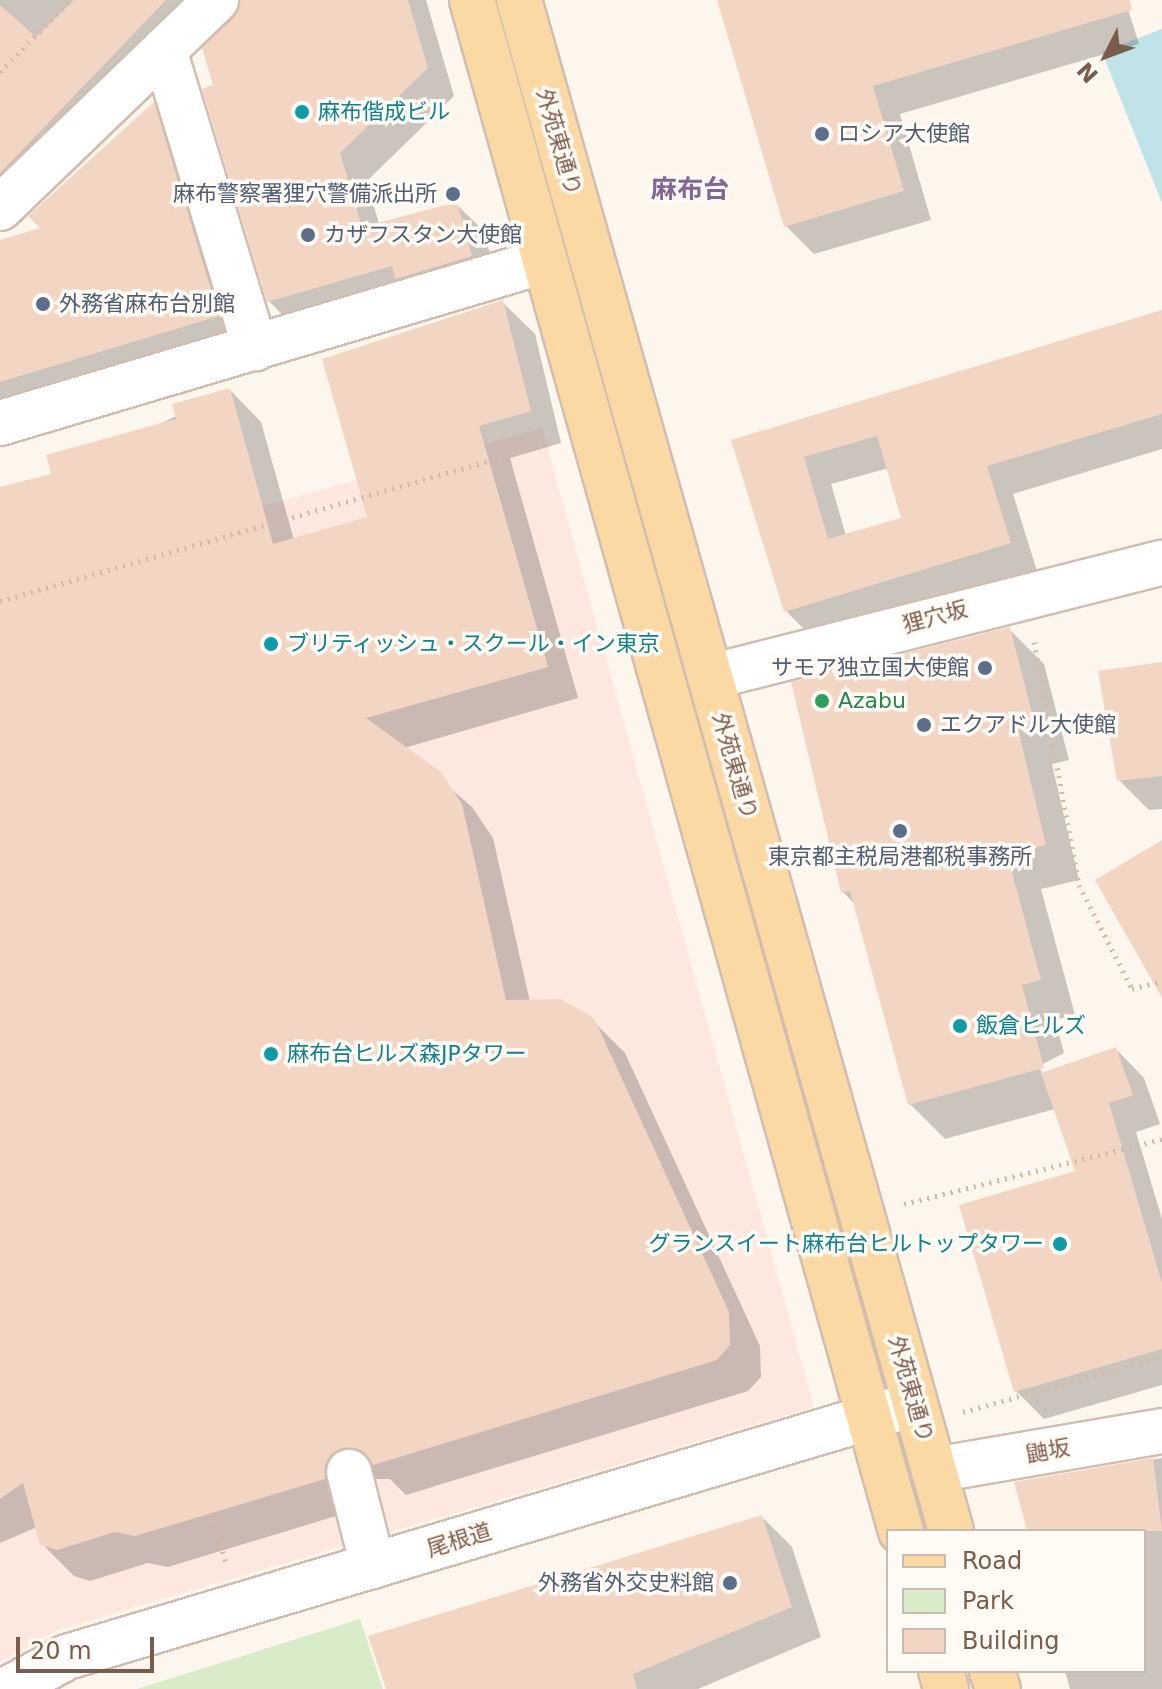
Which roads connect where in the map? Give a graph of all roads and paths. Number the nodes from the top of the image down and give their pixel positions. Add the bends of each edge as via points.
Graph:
1 (71, 0) edge
2 (216, 0) edge
3 (472, 0) edge
4 (519, 0) edge
5 (164, 50) junction
6 (0, 72) edge
7 (0, 208) edge
8 (544, 261) junction
9 (255, 348) junction
10 (0, 423) edge
11 (553, 443) dead end
12 (1162, 563) edge
13 (1025, 594) junction
14 (0, 601) edge
15 (710, 677) junction
16 (1162, 981) edge
17 (1162, 1139) edge
18 (895, 1207) dead end
19 (1162, 1356) edge
20 (933, 1409) junction
21 (869, 1417) junction
22 (1162, 1431) edge
23 (934, 1470) junction
24 (349, 1472) dead end
25 (900, 1529) edge
26 (950, 1529) edge
27 (373, 1566) junction
28 (8, 1689) edge

1 - 6 path
2 - 5 street
3 - 8 main road, 外苑東通り
4 - 15 main road, 外苑東通り
5 - 7 street
5 - 9 street
8 - 9 street
8 - 21 main road, 外苑東通り
9 - 10 street
11 - 14 path
12 - 13 street, 狸穴坂
13 - 15 street, 狸穴坂
13 - 16 path via 1079,885 1132,989
15 - 20 main road, 外苑東通り
17 - 18 path
19 - 20 path
20 - 21 street, 尾根道
20 - 23 main road, 外苑東通り
21 - 25 main road, 外苑東通り
21 - 27 street, 尾根道
22 - 23 street, 鼬坂
23 - 26 main road, 外苑東通り
24 - 27 street
27 - 28 street, 尾根道 via 67,1657

